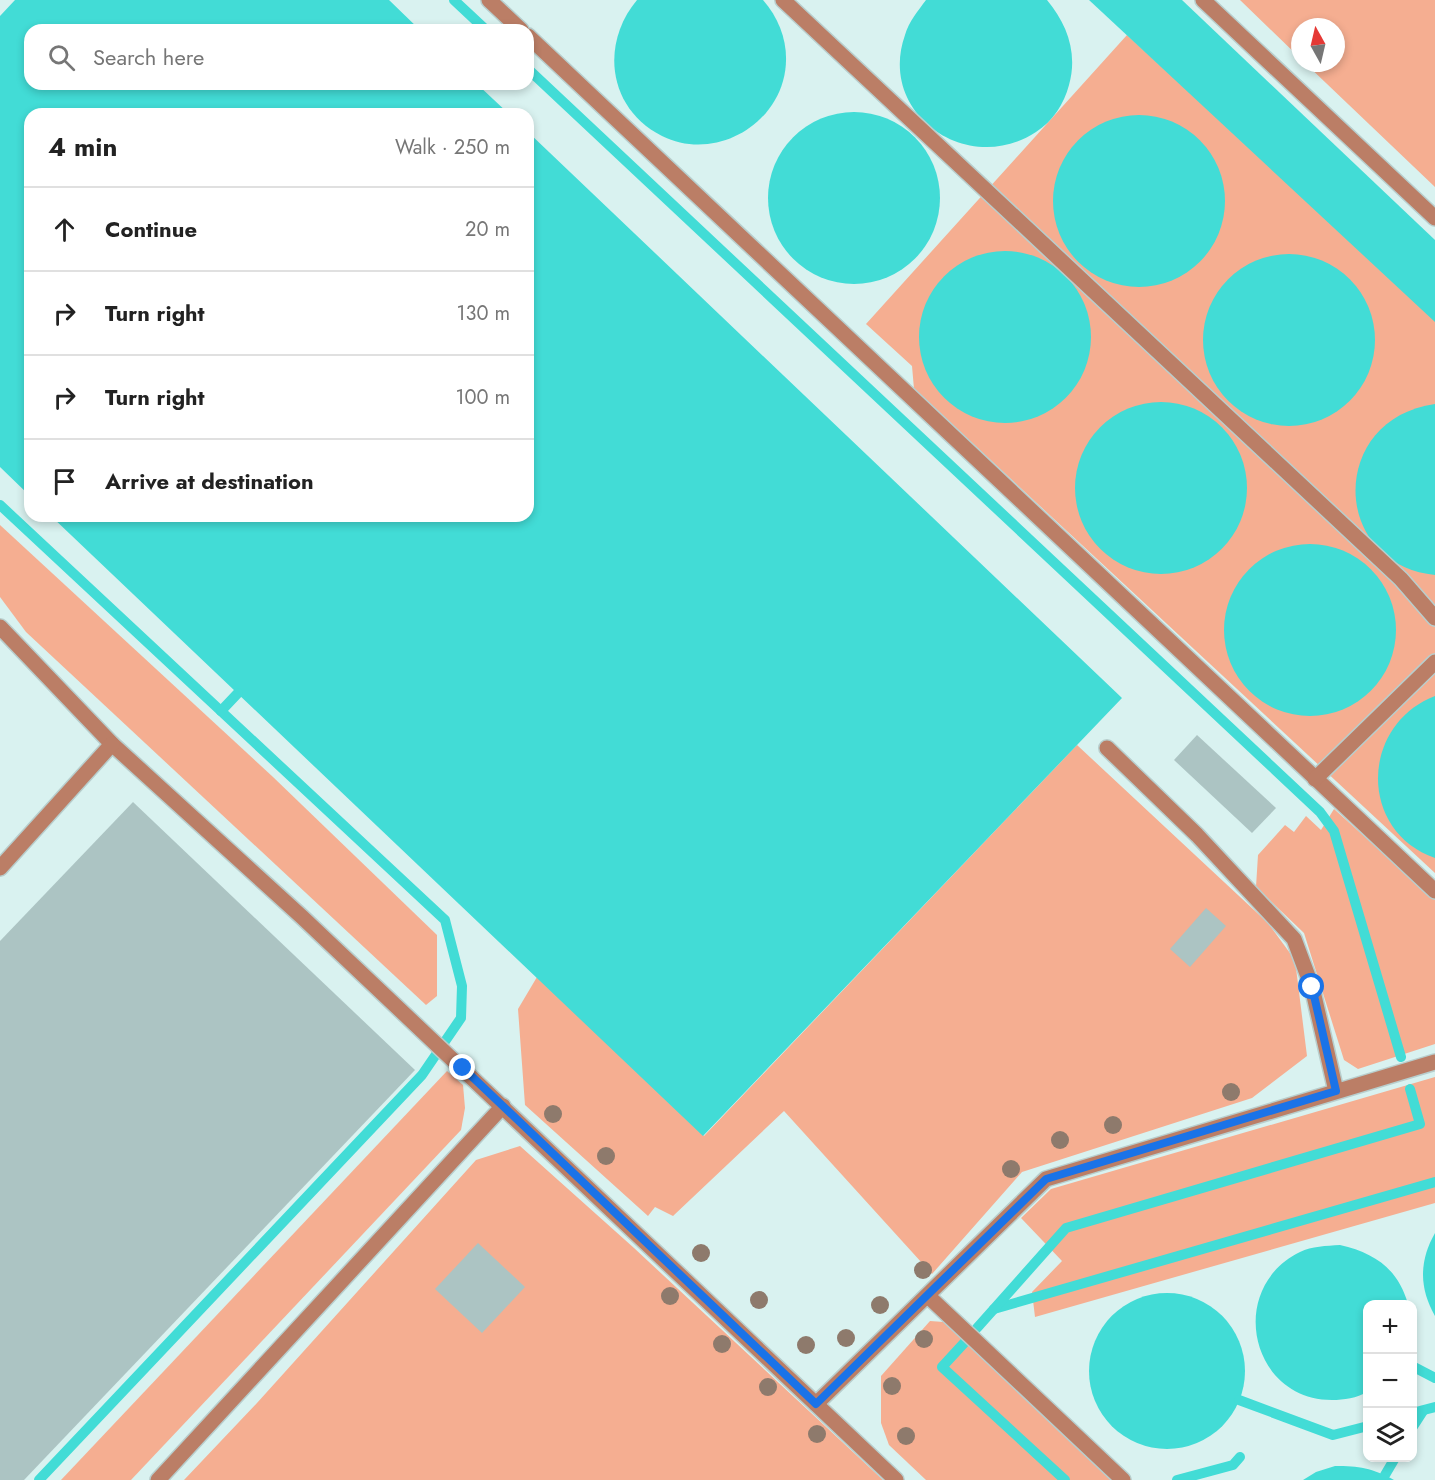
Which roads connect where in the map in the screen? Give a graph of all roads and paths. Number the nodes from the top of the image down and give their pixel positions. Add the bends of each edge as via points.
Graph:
1 (489, 0) edge
2 (783, 0) edge
3 (1203, 0) edge
4 (515, 24) edge
5 (534, 42) edge
6 (1435, 218) edge
7 (1435, 618) edge
8 (0, 627) edge
9 (1435, 662) edge
10 (112, 744) junction
11 (1107, 748) dead end
12 (1315, 779) junction
13 (0, 868) edge
14 (1435, 891) edge
15 (1435, 1062) edge
16 (1336, 1091) junction
17 (503, 1106) junction
18 (928, 1296) junction
19 (816, 1404) junction
20 (158, 1480) edge
21 (896, 1480) edge
22 (1123, 1480) edge

1 - 4 lane
2 - 7 lane via 1401,579
3 - 6 lane
5 - 12 lane
8 - 10 lane
9 - 12 lane
10 - 13 lane
10 - 17 lane
11 - 16 lane via 1197,835 1294,939 1312,987
12 - 14 lane
15 - 16 lane
16 - 18 lane via 1046,1179
17 - 19 lane
17 - 20 lane
18 - 19 lane
18 - 22 lane
19 - 21 lane

